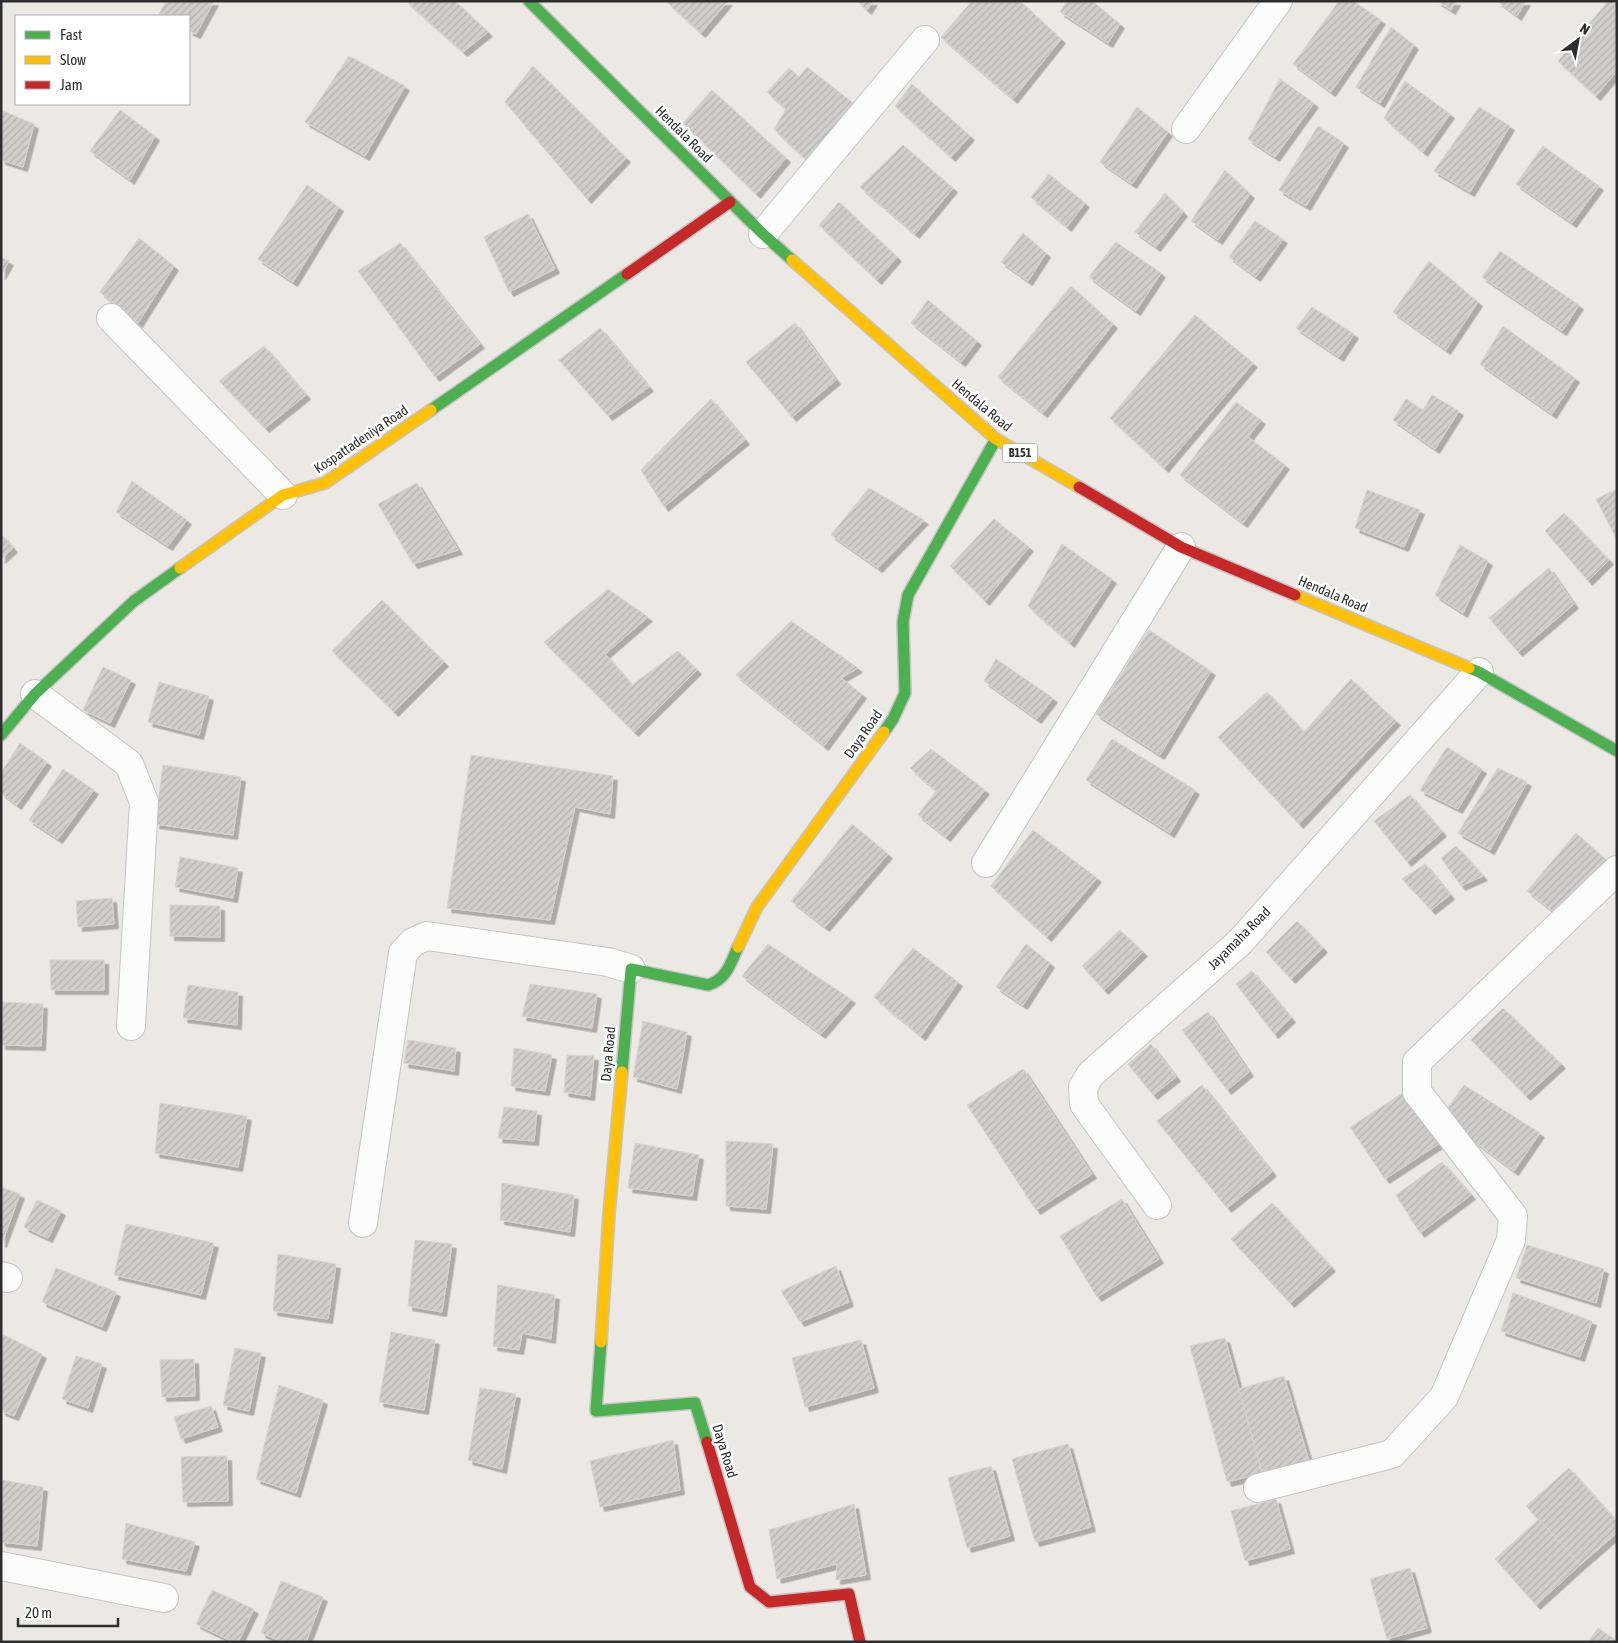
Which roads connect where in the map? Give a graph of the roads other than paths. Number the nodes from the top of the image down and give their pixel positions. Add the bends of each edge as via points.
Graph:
1 (529, 1) edge
2 (1278, 1) edge
3 (925, 40) dead end
4 (1186, 129) dead end
5 (730, 202) junction
6 (763, 234) junction
7 (111, 318) dead end
8 (996, 438) junction
9 (283, 496) junction
10 (1181, 546) junction
11 (1479, 672) junction
12 (35, 694) junction
13 (1, 734) edge
14 (1617, 751) edge
15 (986, 862) dead end
16 (1617, 870) edge
17 (630, 969) junction
18 (131, 1026) dead end
19 (1157, 1205) dead end
20 (363, 1223) dead end
21 (1258, 1488) dead end
22 (1, 1566) edge
23 (164, 1598) dead end
24 (860, 1642) edge

1 - 5 street, Hendala Road / B151
2 - 4 street
3 - 6 street
5 - 6 street, Hendala Road / B151
5 - 9 street, Kospattadeniya Road via 325,483
6 - 8 street, Hendala Road / B151
7 - 9 street
8 - 10 street, Hendala Road / B151
8 - 17 street, Daya Road via 908,595 903,622 906,692 893,719 757,908 725,974 718,982 708,985
9 - 12 street, Kospattadeniya Road via 134,601
10 - 11 street, Hendala Road / B151
10 - 15 street
11 - 14 street, Hendala Road / B151
11 - 19 street, Jayamaha Road via 1240,942 1091,1074 1083,1087 1084,1104
12 - 13 street, Kospattadeniya Road
12 - 18 street via 129,764 144,802
16 - 21 street via 1417,1062 1418,1092 1513,1216 1511,1240 1444,1397 1392,1454
17 - 20 street via 608,962 427,936 413,942 403,953
17 - 24 street, Daya Road via 596,1411 695,1403 750,1587 769,1602 849,1594
22 - 23 street

